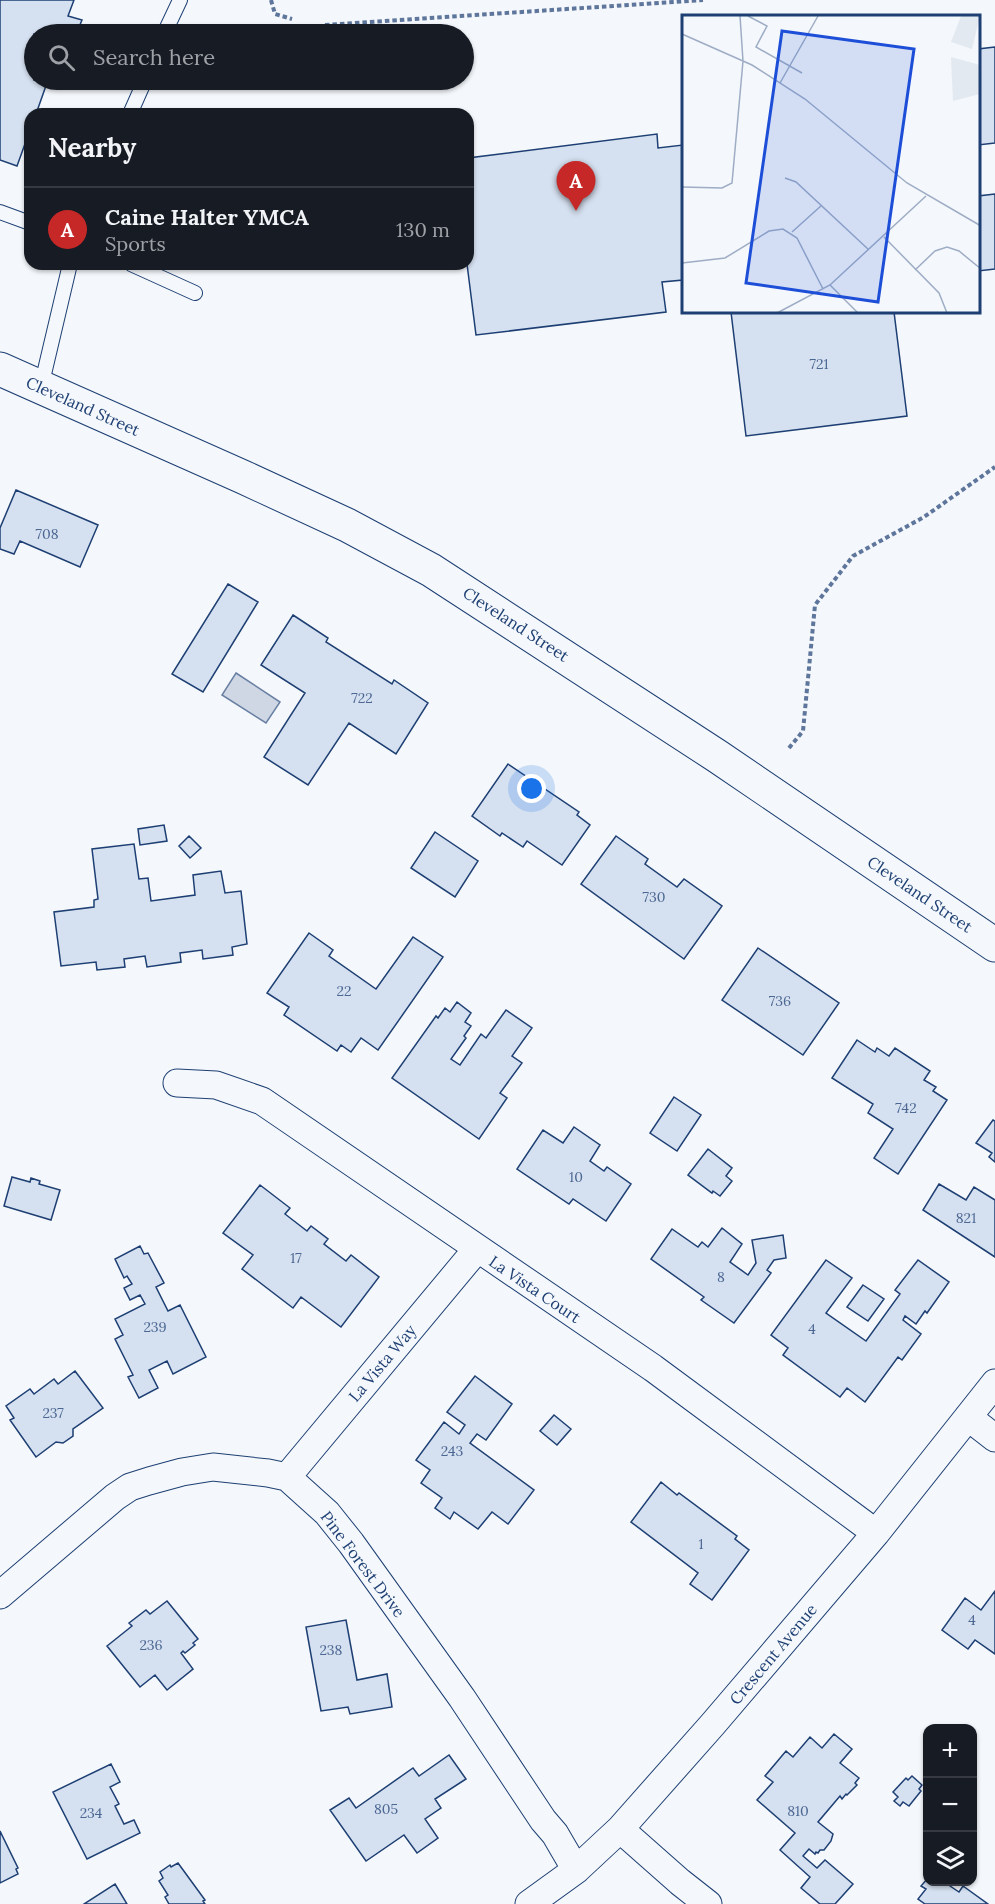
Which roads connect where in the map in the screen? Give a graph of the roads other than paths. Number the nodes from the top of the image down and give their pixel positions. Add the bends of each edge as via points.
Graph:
1 (180, 0) edge
2 (169, 24) edge
3 (141, 90) edge
4 (133, 108) edge
5 (0, 212) edge
6 (24, 221) edge
7 (69, 270) edge
8 (144, 270) edge
9 (195, 293) dead end
10 (0, 369) edge
11 (41, 387) junction
12 (995, 945) edge
13 (177, 1083) dead end
14 (477, 1249) junction
15 (995, 1383) edge
16 (968, 1417) junction
17 (995, 1438) edge
18 (287, 1478) junction
19 (876, 1533) junction
20 (0, 1595) edge
21 (620, 1829) junction
22 (576, 1870) junction
23 (529, 1904) edge
24 (708, 1904) edge

1 - 2 lane
3 - 4 lane
5 - 6 lane
7 - 11 lane
8 - 9 lane
10 - 11 street, Cleveland Street
11 - 12 street, Cleveland Street via 337,520 431,570 708,750
13 - 14 street, La Vista Court via 216,1085 262,1101
14 - 18 street, La Vista Way
14 - 19 street, La Vista Court via 653,1368
15 - 16 street, Crescent Avenue
16 - 17 street
16 - 19 street, Crescent Avenue
18 - 20 street, Pine Forest Drive via 213,1467 130,1487
18 - 22 street, Pine Forest Drive via 327,1513 351,1544 462,1698
19 - 21 street, Crescent Avenue
21 - 22 street, Crescent Avenue
21 - 24 street
22 - 23 street, Crescent Avenue

